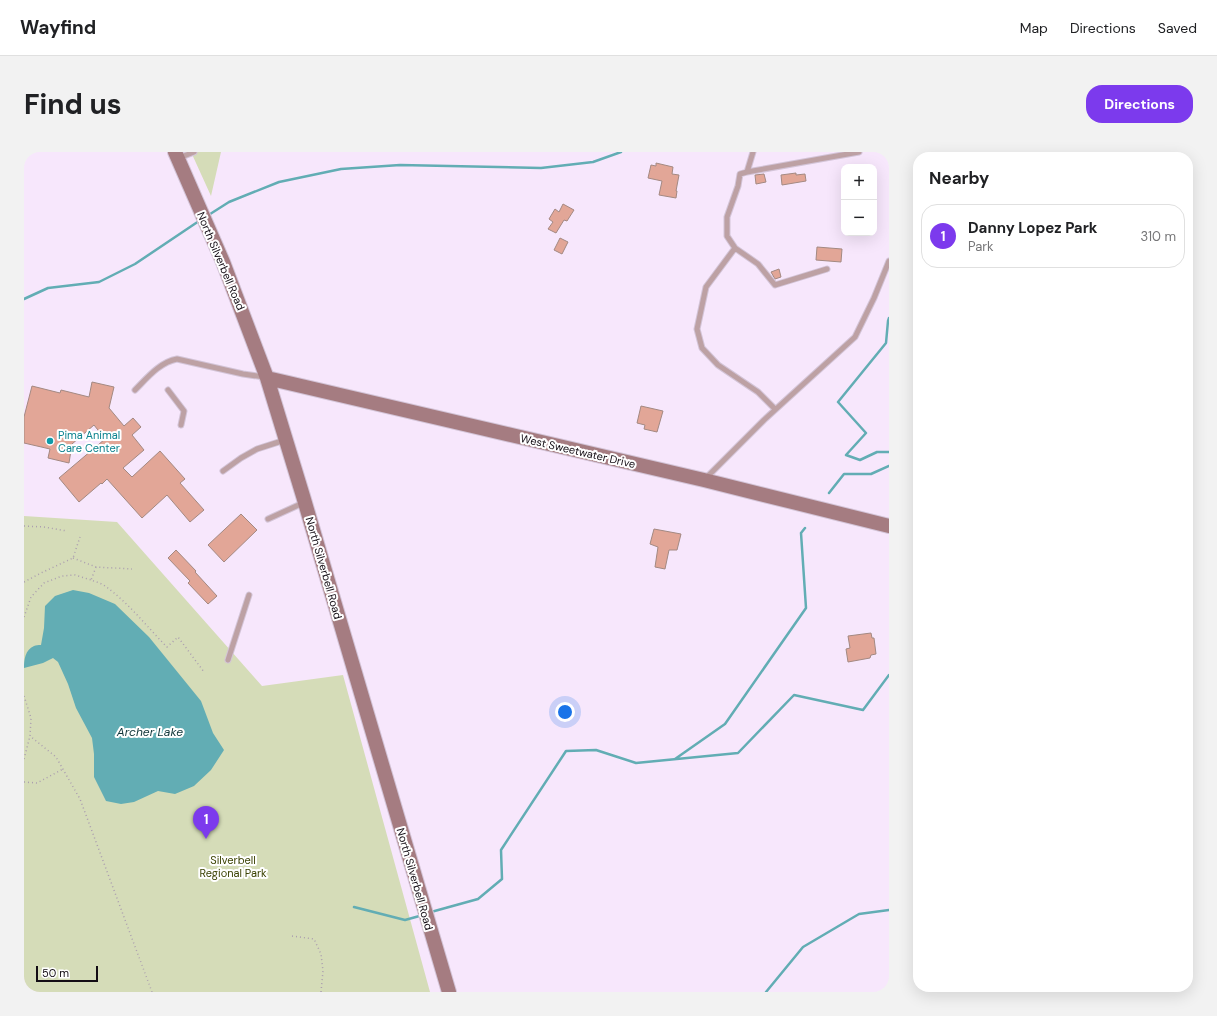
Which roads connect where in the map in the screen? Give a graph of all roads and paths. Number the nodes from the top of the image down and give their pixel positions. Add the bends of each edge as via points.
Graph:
1 (194, 152) edge
2 (753, 152) edge
3 (859, 152) edge
4 (176, 155) edge
5 (747, 172) junction
6 (735, 248) junction
7 (889, 261) edge
8 (827, 270) dead end
9 (267, 378) junction
10 (135, 390) dead end
11 (168, 390) dead end
12 (775, 410) junction
13 (181, 425) dead end
14 (286, 439) junction
15 (223, 471) dead end
16 (704, 480) junction
17 (305, 502) junction
18 (268, 519) dead end
19 (24, 526) edge
20 (889, 526) edge
21 (67, 531) dead end
22 (80, 537) dead end
23 (73, 558) junction
24 (96, 567) junction
25 (132, 569) dead end
26 (91, 580) junction
27 (24, 582) edge
28 (249, 595) dead end
29 (24, 617) edge
30 (228, 660) dead end
31 (204, 672) dead end
32 (24, 696) edge
33 (30, 736) junction
34 (24, 759) edge
35 (63, 769) junction
36 (24, 782) edge
37 (292, 936) dead end
38 (152, 992) edge
39 (321, 992) edge
40 (448, 992) edge

1 - 4 lane
2 - 5 lane
3 - 5 lane
4 - 9 main road, North Silverbell Road via 224,262
5 - 6 lane via 740,174 727,217 727,236
6 - 8 lane via 758,264 775,285
6 - 12 lane via 706,287 697,329 702,348 718,365 758,392
7 - 12 lane via 874,298 854,336
9 - 10 lane via 178,359 166,362
9 - 14 main road, North Silverbell Road
9 - 16 main road, West Sweetwater Drive
11 - 13 lane via 184,411
12 - 16 lane
14 - 15 lane via 257,449
14 - 17 main road, North Silverbell Road
16 - 20 main road, West Sweetwater Drive
17 - 18 lane
17 - 40 main road, North Silverbell Road
19 - 21 path
22 - 23 path
23 - 24 path
23 - 27 path
24 - 25 path
24 - 26 path
26 - 29 path via 75,575 62,576 44,584 31,597
26 - 31 path via 104,585 117,596 167,647 178,637
28 - 30 lane
32 - 33 path via 31,718
33 - 34 path
33 - 35 path via 56,756
35 - 36 path via 37,783
35 - 38 path via 80,799
37 - 39 path via 314,939 321,954

